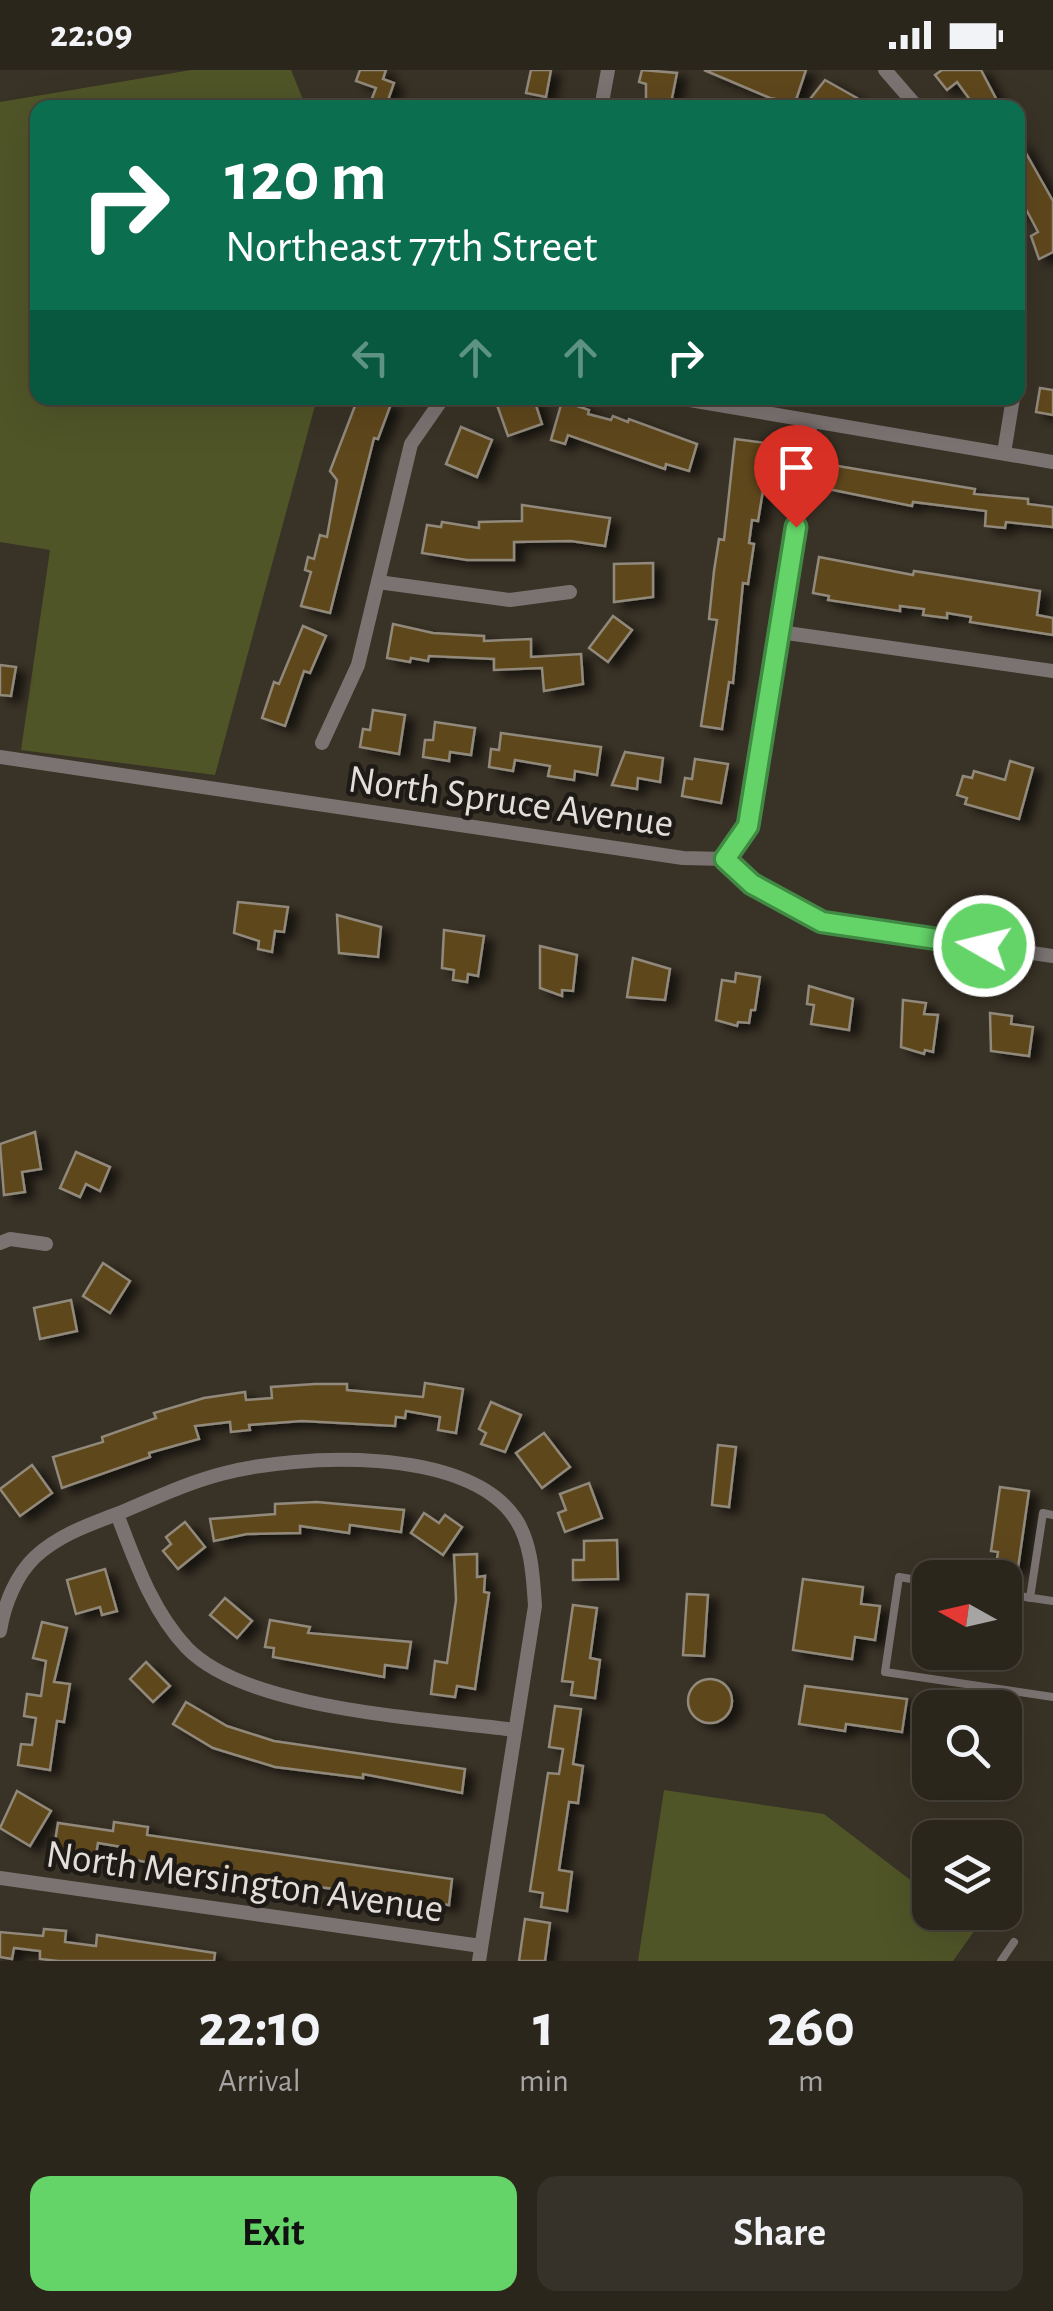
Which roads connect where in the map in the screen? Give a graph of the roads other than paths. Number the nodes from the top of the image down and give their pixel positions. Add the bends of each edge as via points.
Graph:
1 (608, 70) edge
2 (885, 70) edge
3 (602, 100) edge
4 (907, 100) edge
5 (438, 405) edge
6 (717, 405) edge
7 (1012, 405) edge
8 (811, 422) junction
9 (1004, 453) junction
10 (1053, 462) edge
11 (378, 582) junction
12 (570, 592) dead end
13 (780, 632) junction
14 (1053, 671) edge
15 (322, 743) dead end
16 (0, 758) edge
17 (725, 859) junction
18 (1053, 956) edge
19 (0, 1243) edge
20 (46, 1244) dead end
21 (116, 1514) junction
22 (1053, 1515) edge
23 (912, 1579) edge
24 (1022, 1597) edge
25 (1030, 1598) junction
26 (1053, 1601) edge
27 (0, 1631) edge
28 (1053, 1697) edge
29 (515, 1730) junction
30 (0, 1878) edge
31 (1014, 1942) dead end
32 (480, 1953) edge
33 (1001, 1961) edge

1 - 3 street
2 - 4 street
5 - 11 street via 411,444
6 - 8 street
7 - 9 street
8 - 9 street
8 - 13 street
9 - 10 street
11 - 12 street via 510,600
11 - 15 street via 358,665
13 - 14 street
13 - 17 street via 748,826
16 - 17 street, North Spruce Avenue
17 - 18 street, North Spruce Avenue via 752,884 822,922
19 - 20 street
21 - 27 street via 56,1540 32,1559 8,1600
21 - 29 street via 167,1622 207,1665 298,1700
21 - 29 street via 226,1473 352,1460 471,1480 516,1519 533,1568 534,1606
22 - 25 lane via 1043,1513
23 - 28 lane via 899,1577 885,1672
24 - 25 lane
25 - 26 lane
29 - 32 street
30 - 32 street, North Mersington Avenue
31 - 33 lane

